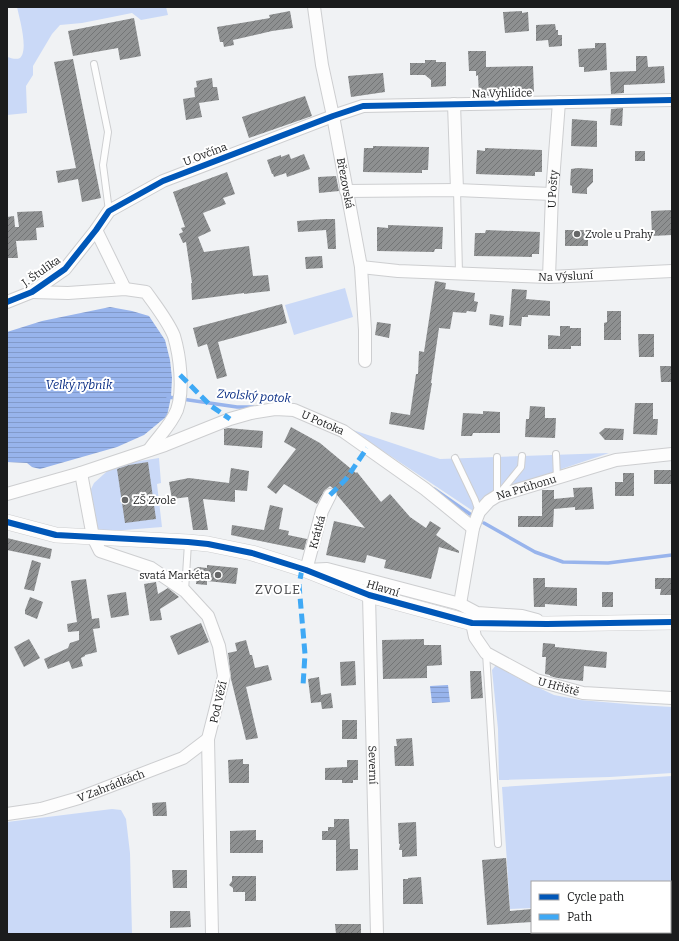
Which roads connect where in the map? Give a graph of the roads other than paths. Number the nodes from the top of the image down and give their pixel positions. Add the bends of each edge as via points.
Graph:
1 (314, 7) edge
2 (94, 64) dead end
3 (672, 100) edge
4 (559, 102) junction
5 (454, 104) junction
6 (333, 116) junction
7 (457, 190) junction
8 (346, 191) junction
9 (552, 194) junction
10 (109, 210) junction
11 (96, 230) junction
12 (361, 267) junction
13 (672, 271) edge
14 (459, 274) junction
15 (549, 277) junction
16 (125, 289) junction
17 (32, 292) junction
18 (7, 302) edge
19 (365, 361) dead end
20 (149, 450) junction
21 (556, 454) dead end
22 (672, 454) edge
23 (522, 456) dead end
24 (496, 457) dead end
25 (454, 458) dead end
26 (81, 473) junction
27 (557, 478) junction
28 (7, 494) edge
29 (330, 495) dead end
30 (497, 496) junction
31 (479, 512) junction
32 (7, 522) edge
33 (473, 528) junction
34 (93, 537) junction
35 (188, 542) junction
36 (306, 570) junction
37 (185, 591) junction
38 (369, 595) junction
39 (460, 604) junction
40 (672, 622) edge
41 (472, 623) junction
42 (547, 624) junction
43 (486, 653) junction
44 (672, 698) edge
45 (208, 740) junction
46 (7, 814) edge
47 (498, 844) dead end
48 (212, 934) edge
49 (377, 934) edge

1 - 6 street, Březovská via 322,65
2 - 10 lane via 108,132 102,165
3 - 4 street, Na Vyhlídce
4 - 5 street, Na Vyhlídce
4 - 9 street, U Pošty
5 - 6 street, Na Vyhlídce via 363,106
5 - 7 street
6 - 8 street, Březovská
6 - 10 street, U Ovčína via 163,180
7 - 8 street
7 - 9 street
7 - 14 lane
8 - 12 street, Březovská
9 - 15 street, U Pošty
10 - 11 street, U Ovčína
11 - 16 street
11 - 17 street, J. Štulíka via 65,269
12 - 14 street, Na Výsluní
12 - 19 street, Březovská via 366,330
13 - 15 street, Na Výsluní
14 - 15 street, Na Výsluní
16 - 17 street, J. Štulíka
16 - 20 street, J. Štulíka via 146,292 159,309 174,336 180,365 180,397 177,409 173,419
17 - 18 street, J. Štulíka
20 - 26 street
20 - 33 street, U Potoka via 251,413 275,409 294,410 343,432 425,490
21 - 27 lane
22 - 27 street, Na Průhonu via 616,460
23 - 30 lane via 521,467
24 - 30 lane
25 - 31 lane
26 - 28 street
26 - 34 street
27 - 30 street, Na Průhonu
29 - 36 street, Krátká via 322,511
30 - 31 street, Na Průhonu
31 - 33 street, Na Průhonu
32 - 34 street via 56,535
33 - 39 street, Na Průhonu
34 - 35 street, Hlavní
34 - 37 street, Pod Věží via 100,551 151,568
35 - 36 street, Hlavní via 252,553
35 - 37 lane
36 - 38 street, Hlavní
36 - 39 street, Hlavní via 327,569
37 - 45 street, Pod Věží via 208,616 219,646 224,676
38 - 41 street, Hlavní
38 - 49 street, Severní
39 - 42 street, Hlavní via 477,613 522,616
40 - 42 street, Hlavní
41 - 42 street, Hlavní
41 - 43 street, U Hřiště via 475,636
43 - 44 street, U Hřiště via 536,680 583,693
43 - 47 lane
45 - 46 street, V Zahrádkách via 183,758 79,798 41,809
45 - 48 street, Pod Věží

